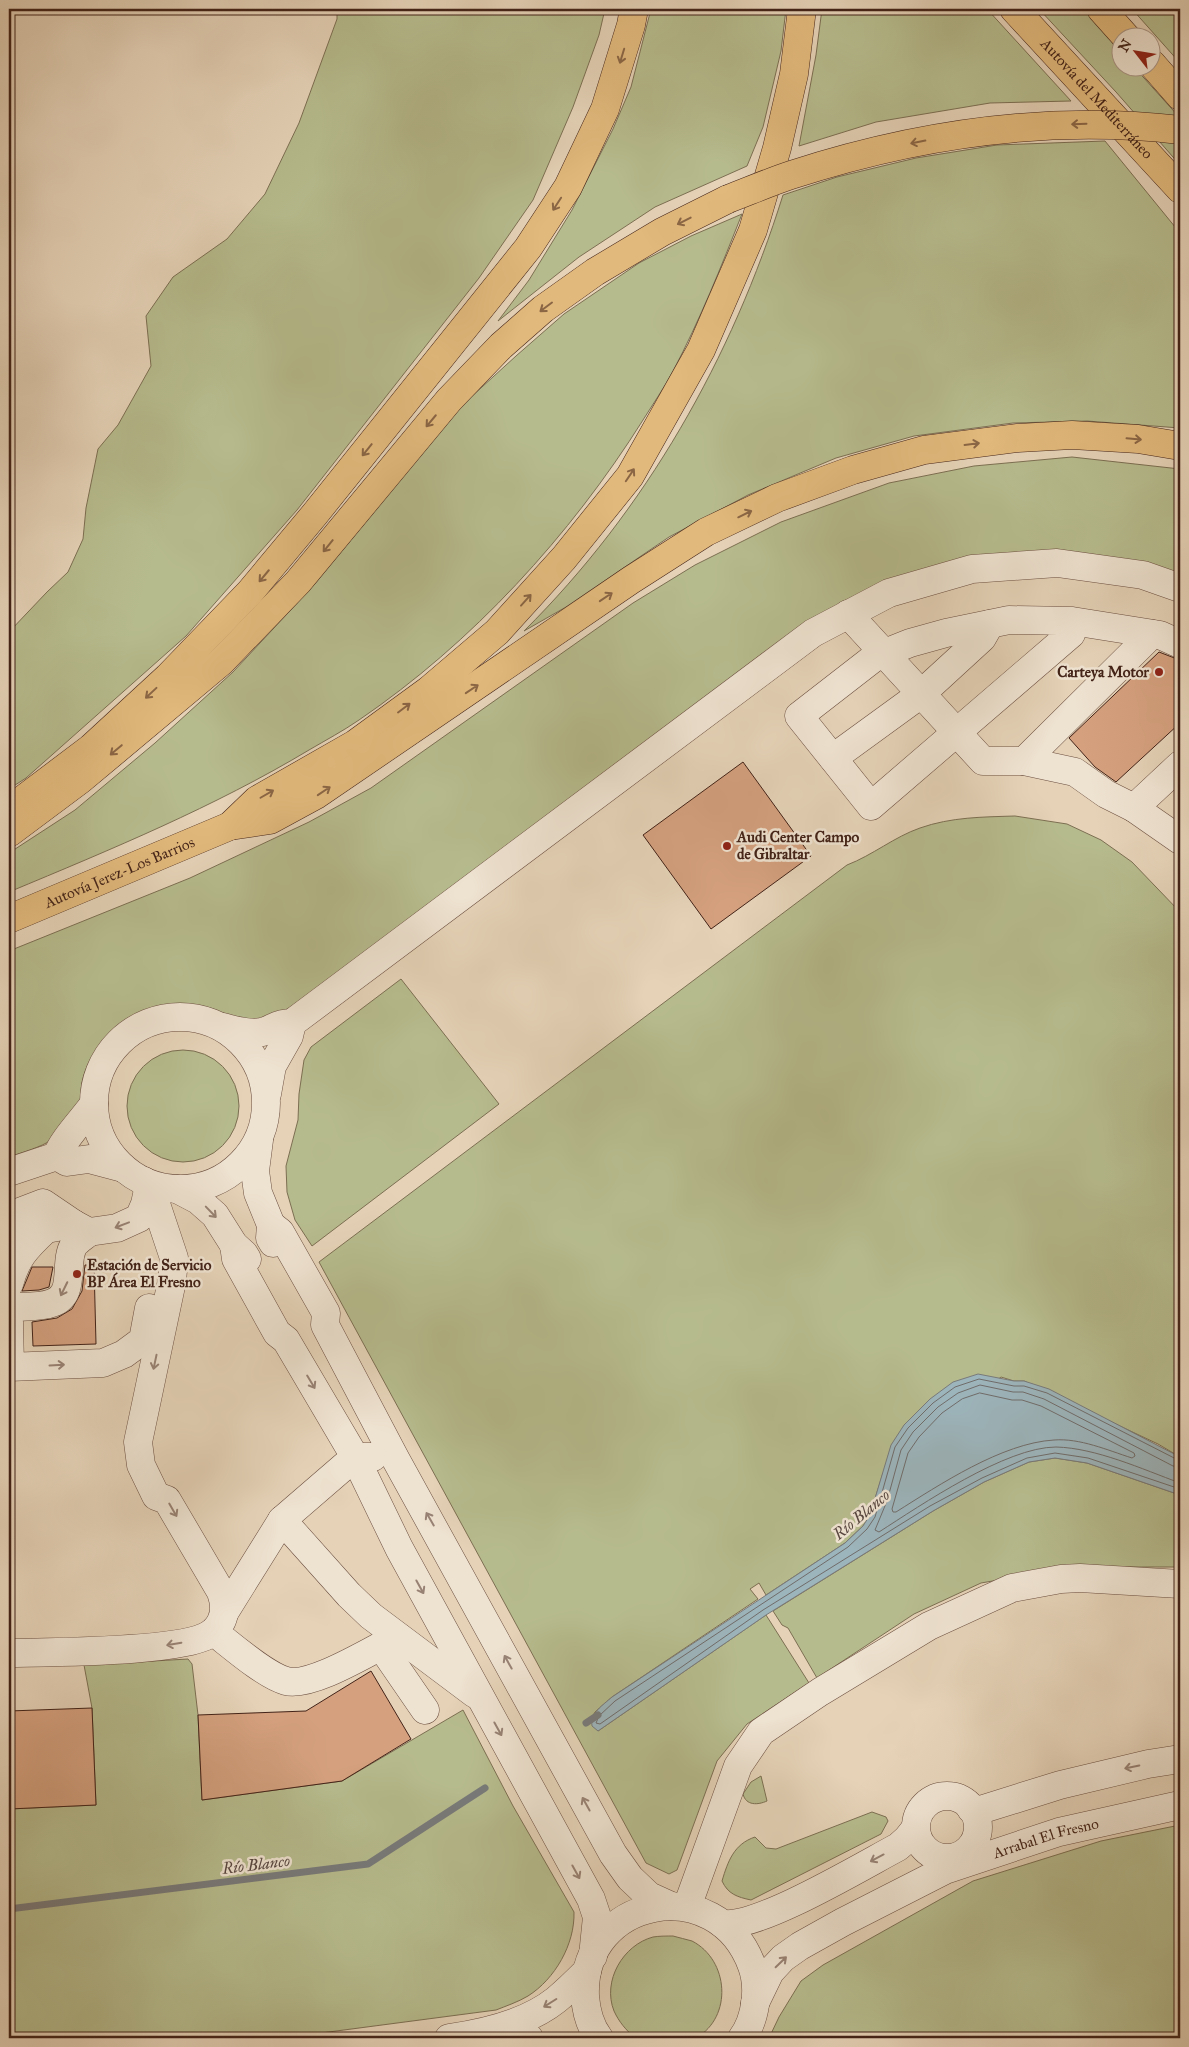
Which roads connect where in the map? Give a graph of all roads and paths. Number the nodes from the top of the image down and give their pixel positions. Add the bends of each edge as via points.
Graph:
1 (634, 9) edge
2 (802, 9) edge
3 (1014, 9) edge
4 (1101, 9) edge
5 (1118, 28) edge
6 (1162, 75) edge
7 (1180, 96) edge
8 (1180, 130) edge
9 (1180, 189) edge
10 (1180, 446) edge
11 (1180, 588) edge
12 (848, 614) junction
13 (1072, 621) junction
14 (990, 624) junction
15 (1152, 634) junction
16 (1180, 644) edge
17 (884, 654) junction
18 (921, 694) junction
19 (956, 732) junction
20 (833, 758) junction
21 (1024, 761) junction
22 (1180, 765) edge
23 (1134, 808) junction
24 (9, 810) edge
25 (230, 826) junction
26 (9, 833) edge
27 (1180, 839) edge
28 (9, 919) edge
29 (292, 1023) junction
30 (222, 1027) junction
31 (266, 1101) junction
32 (94, 1104) junction
33 (259, 1136) junction
34 (57, 1156) junction
35 (9, 1172) edge
36 (153, 1183) junction
37 (9, 1216) edge
38 (163, 1225) junction
39 (82, 1228) junction
40 (46, 1229) junction
41 (9, 1241) edge
42 (9, 1284) edge
43 (9, 1307) edge
44 (9, 1322) edge
45 (9, 1367) edge
46 (355, 1457) junction
47 (395, 1458) junction
48 (282, 1520) junction
49 (444, 1544) junction
50 (400, 1548) junction
51 (1180, 1584) edge
52 (219, 1623) junction
53 (390, 1641) junction
54 (9, 1653) edge
55 (482, 1700) junction
56 (425, 1710) dead end
57 (1180, 1759) edge
58 (1180, 1794) edge
59 (1180, 1804) edge
60 (971, 1809) junction
61 (915, 1829) junction
62 (974, 1842) junction
63 (945, 1858) junction
64 (916, 1884) junction
65 (679, 1906) junction
66 (723, 1924) junction
67 (590, 1963) junction
68 (755, 2003) junction
69 (460, 2037) edge
70 (529, 2038) edge
71 (599, 2038) edge
72 (742, 2038) edge

1 -> 24 highway via 605,109 568,187 528,248 250,592 168,677 91,748
25 -> 2 highway via 257,800 355,744 429,690 497,632 564,558 630,476 701,350 753,230 794,74
3 - 9 highway, Autovía del Mediterráneo
4 - 5 highway
6 - 7 highway
8 -> 26 highway, bridge via 1091,124 1005,128 919,141 789,175 728,199 662,232 602,268 543,309 449,400 298,582 221,662 80,780
25 -> 10 highway via 270,820 316,796 631,580 706,532 777,498 853,470 924,450 1072,434
11 - 12 street via 1143,575 1057,563 972,569 889,593
12 - 17 street
12 - 29 street via 813,633
13 - 14 street via 1009,620
13 - 15 street
13 - 19 street via 1071,634
14 - 17 street via 910,643
14 - 18 street via 982,638
15 - 16 street
15 - 21 street
17 - 18 street
17 - 20 street via 875,657 799,716
18 - 19 street
18 - 20 street
19 - 20 street via 872,806
19 - 21 street via 983,761
21 - 23 street via 1075,772 1106,794
22 - 23 street
23 - 27 street
25 - 28 highway, Autovía Jerez-Los Barrios
29 - 30 street via 280,1023 262,1032 250,1033
29 - 31 street via 289,1036 272,1066
30 - 31 street via 249,1051 258,1066
30 - 32 street via 188,1016 170,1017 136,1028 122,1039 101,1068
31 - 33 street
32 - 34 street via 59,1146
32 - 36 street via 96,1122 111,1154
33 - 36 street via 250,1152 224,1177 208,1184
33 - 47 street via 254,1171 258,1194 271,1225 270,1238 316,1322 325,1325
34 - 35 street
34 - 36 street via 67,1162 89,1159
36 - 38 street
36 -> 39 street via 139,1218 118,1228
36 -> 46 street via 198,1200 215,1215 277,1333 286,1340
37 - 39 street via 43,1203
45 -> 38 street via 103,1363 124,1354 143,1340
38 -> 52 street via 174,1258 172,1281 138,1442 141,1466 156,1496 167,1500 221,1592 224,1602
39 - 40 street
39 -> 43 street via 74,1245 66,1288 58,1300 51,1304
40 - 41 street
40 - 42 street via 24,1250
44 - 45 street
46 - 47 street
46 - 48 street
46 - 50 street
49 -> 47 street
48 - 52 street
48 - 53 street
49 - 50 street
65 -> 49 street via 649,1896 630,1878 613,1854
50 -> 55 street
51 - 65 street via 1080,1578 1012,1588 928,1626 820,1692 761,1732 742,1760
52 - 53 street via 273,1676 287,1682 317,1678
52 -> 54 street via 204,1637 148,1648
53 - 55 street
53 - 56 street
55 -> 67 street via 591,1899 597,1917
57 -> 60 street via 1110,1772 980,1810
58 - 62 street, Arrabal El Fresno via 1083,1815 997,1844
59 - 64 street, Arrabal El Fresno via 1059,1832 945,1870
60 - 61 street via 958,1798 935,1797 921,1810
60 - 62 street via 978,1825
61 - 63 street via 922,1848
61 -> 66 street via 898,1847 788,1903 752,1919
62 - 63 street via 964,1854
63 - 64 street, Arrabal El Fresno via 930,1875
68 -> 64 street, Arrabal El Fresno via 770,1972 783,1958
65 - 66 street via 701,1911
65 - 67 street via 654,1907 625,1919 601,1942
66 - 68 street via 747,1954 756,1986
67 -> 69 street via 555,2000 530,2015
67 - 71 street via 585,1987 586,2004
68 - 72 street
69 - 70 street

